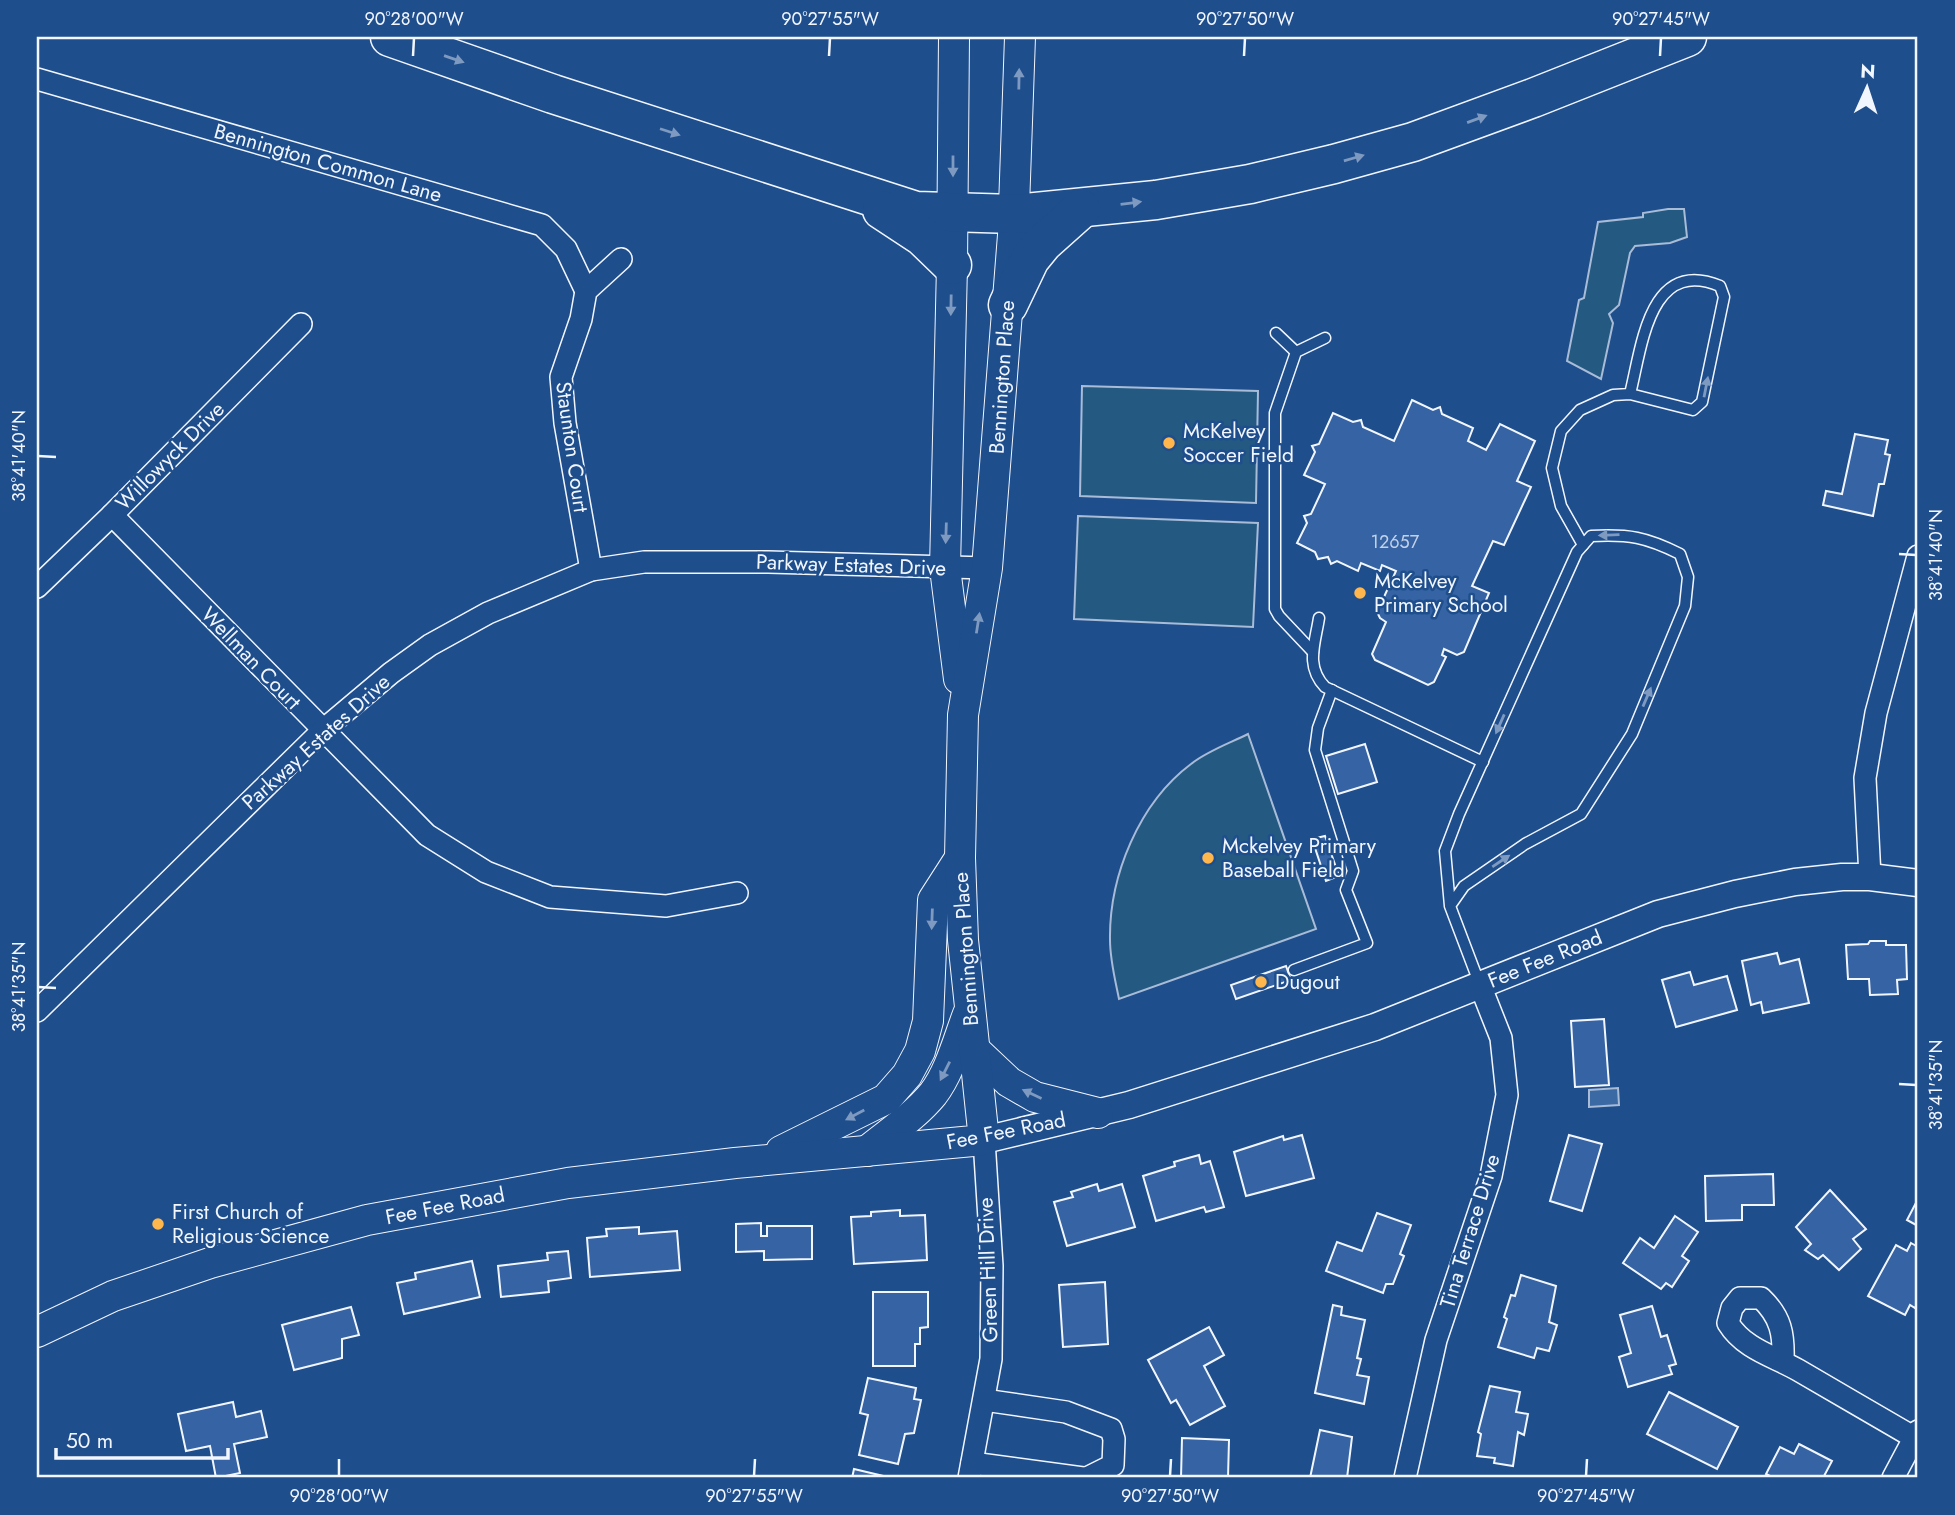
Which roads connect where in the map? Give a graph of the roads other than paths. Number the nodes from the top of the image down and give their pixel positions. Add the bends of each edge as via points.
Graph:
1 (390, 37) edge
2 (954, 37) edge
3 (1020, 37) edge
4 (1687, 37) edge
5 (37, 79) edge
6 (850, 190) junction
7 (1081, 209) junction
8 (953, 213) junction
9 (1014, 214) junction
10 (621, 259) dead end
11 (952, 265) junction
12 (586, 291) junction
13 (1008, 305) junction
14 (301, 324) dead end
15 (1276, 333) dead end
16 (1325, 338) dead end
17 (1296, 352) junction
18 (1630, 394) junction
19 (112, 515) junction
20 (1583, 545) junction
21 (1918, 556) edge
22 (945, 568) junction
23 (987, 568) junction
24 (591, 570) junction
25 (37, 587) edge
26 (1319, 618) dead end
27 (1313, 652) junction
28 (1332, 690) junction
29 (964, 715) junction
30 (322, 731) junction
31 (1483, 762) junction
32 (960, 858) junction
33 (1870, 877) junction
34 (1918, 883) edge
35 (737, 893) dead end
36 (1450, 905) junction
37 (1294, 970) dead end
38 (1480, 985) junction
39 (970, 1008) junction
40 (37, 1011) edge
41 (975, 1050) junction
42 (1098, 1113) junction
43 (984, 1140) junction
44 (867, 1151) junction
45 (760, 1160) junction
46 (37, 1332) edge
47 (1783, 1361) dead end
48 (984, 1400) junction
49 (1917, 1434) edge
50 (971, 1471) edge
51 (1085, 1478) edge
52 (1405, 1478) edge
53 (1893, 1478) edge

1 -> 6 highway
2 -> 8 main road, Bennington Place
9 -> 3 main road, Bennington Place
7 -> 4 highway via 1250,184 1413,142
5 - 12 street, Bennington Common Lane via 542,225 566,249
6 - 8 highway via 916,211
6 - 11 highway via 923,237
7 - 9 highway
7 - 13 highway via 1030,260
8 - 9 highway
8 - 11 main road, Bennington Place
9 - 13 main road, Bennington Place
10 - 12 street
11 -> 22 main road, Bennington Place
12 - 24 street, Staunton Court via 561,377
13 - 23 main road, Bennington Place
14 - 19 street, Willowyck Drive
15 - 17 lane
16 - 17 lane
17 - 27 lane via 1275,413 1275,609
18 -> 18 lane via 1693,410 1702,402 1724,297 1720,286 1689,279 1665,290 1651,312
18 - 20 lane via 1613,395 1580,410 1560,431 1552,468 1561,506
19 - 25 street, Willowyck Drive
19 - 30 street, Wellman Court
20 -> 31 lane
36 -> 20 lane via 1464,886 1581,814 1632,734 1685,606 1688,576 1680,554 1651,540 1620,534 1591,536
21 - 33 street via 1876,713 1865,778
22 - 23 street, Parkway Estates Drive
22 - 24 street, Parkway Estates Drive via 644,562
22 - 29 main road, Bennington Place
29 -> 23 main road, Bennington Place
24 - 30 street, Parkway Estates Drive via 488,613 430,645
26 - 27 lane
27 - 28 lane via 1316,677
28 - 31 lane
28 - 37 lane via 1315,750 1353,871 1346,891 1367,943
29 - 32 main road, Bennington Place
30 - 35 street, Wellman Court via 427,835 486,872 550,897 666,906
30 - 40 street, Parkway Estates Drive
31 - 36 lane via 1445,851
32 - 39 main road, Bennington Place
32 -> 45 main road via 933,900 928,1021 907,1075 886,1098
33 - 34 street, Fee Fee Road
33 - 38 street, Fee Fee Road via 1795,881 1658,914
36 - 38 lane
38 - 42 street, Fee Fee Road via 1375,1027
38 - 52 street, Tina Terrace Drive via 1501,1038 1507,1095 1491,1177 1436,1340
39 - 41 main road, Bennington Place
39 -> 44 main road via 933,1093
42 -> 41 main road via 1035,1097 1009,1082
41 - 43 main road, Bennington Place
42 - 43 street, Fee Fee Road
43 - 44 main road, Fee Fee Road
43 - 48 street, Green Hill Drive via 992,1294 991,1359
44 - 45 main road, Fee Fee Road
45 - 46 main road, Fee Fee Road via 568,1183 367,1220 210,1263 113,1296
47 - 49 street
48 - 50 street, Green Hill Drive
48 - 51 street, Green Hill Drive via 1066,1412 1111,1429 1113,1465
49 - 53 street
50 - 51 street, Green Hill Drive

